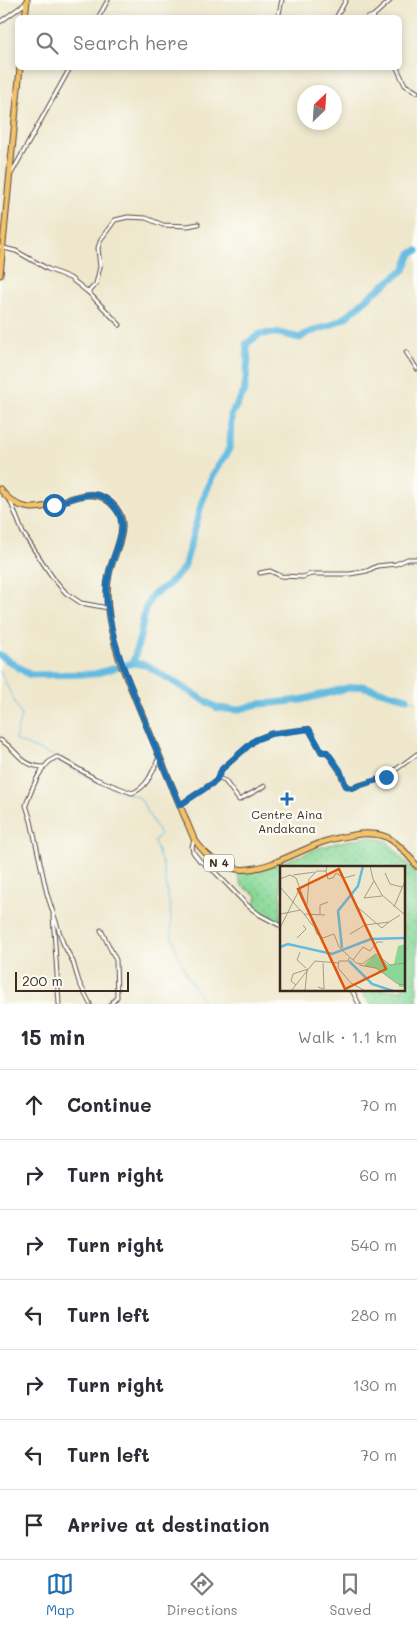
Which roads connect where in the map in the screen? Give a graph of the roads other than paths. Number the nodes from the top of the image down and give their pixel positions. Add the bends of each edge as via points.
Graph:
1 (108, 0) edge
2 (282, 0) edge
3 (346, 0) edge
4 (391, 0) edge
5 (26, 2) edge
6 (25, 15) edge
7 (100, 15) edge
8 (279, 15) edge
9 (338, 15) edge
10 (375, 15) edge
11 (0, 22) edge
12 (20, 70) edge
13 (69, 70) edge
14 (398, 70) edge
15 (417, 92) edge
16 (9, 178) junction
17 (198, 224) dead end
18 (1, 248) edge
19 (0, 276) edge
20 (88, 292) junction
21 (120, 325) dead end
22 (406, 352) dead end
23 (417, 369) edge
24 (0, 489) edge
25 (10, 499) junction
26 (417, 558) edge
27 (260, 573) dead end
28 (108, 608) junction
29 (0, 740) edge
30 (417, 754) edge
31 (159, 757) junction
32 (44, 767) junction
33 (218, 778) junction
34 (265, 786) dead end
35 (180, 805) junction
36 (194, 839) junction
37 (417, 866) edge
38 (53, 910) junction
39 (280, 925) edge
40 (101, 930) dead end
41 (353, 992) edge
42 (59, 1004) edge
43 (90, 1004) edge
44 (111, 1004) edge
45 (359, 1004) edge

1 - 7 street
2 - 8 street
3 - 9 street
4 - 10 street
5 - 6 main road
5 - 11 street
12 - 16 main road
13 - 16 street
14 - 15 street via 405,84
16 - 18 main road
17 - 20 street via 162,225 146,218 128,217 115,220 101,239 96,284
18 - 19 main road
18 - 20 street via 16,251 70,278
20 - 21 street
22 - 23 street
24 - 25 main road, N 4
25 - 28 street via 23,533 66,593 81,603
25 - 28 main road, N 4 via 30,508 42,508 88,494 102,496 112,504 120,515 122,527 108,576
26 - 27 street via 350,574 311,574 304,577 282,576 270,571
28 - 31 main road, N 4 via 121,664
29 - 32 street via 28,763
30 - 33 street via 386,777 352,788 346,786 340,770 327,752 322,752 309,729 271,734 255,740 222,769
31 - 32 street via 150,777 132,793 96,779 57,757
31 - 35 main road, N 4
32 - 38 street via 26,805
33 - 34 street via 225,781 239,800
33 - 35 street
35 - 36 main road, N 4
36 - 37 main road, N 4 via 211,859 236,869 251,870 323,842 368,834 389,838
36 - 39 street via 193,852 200,861 247,906
38 - 42 street
38 - 43 street
40 - 44 street via 116,960 117,997
41 - 45 street

